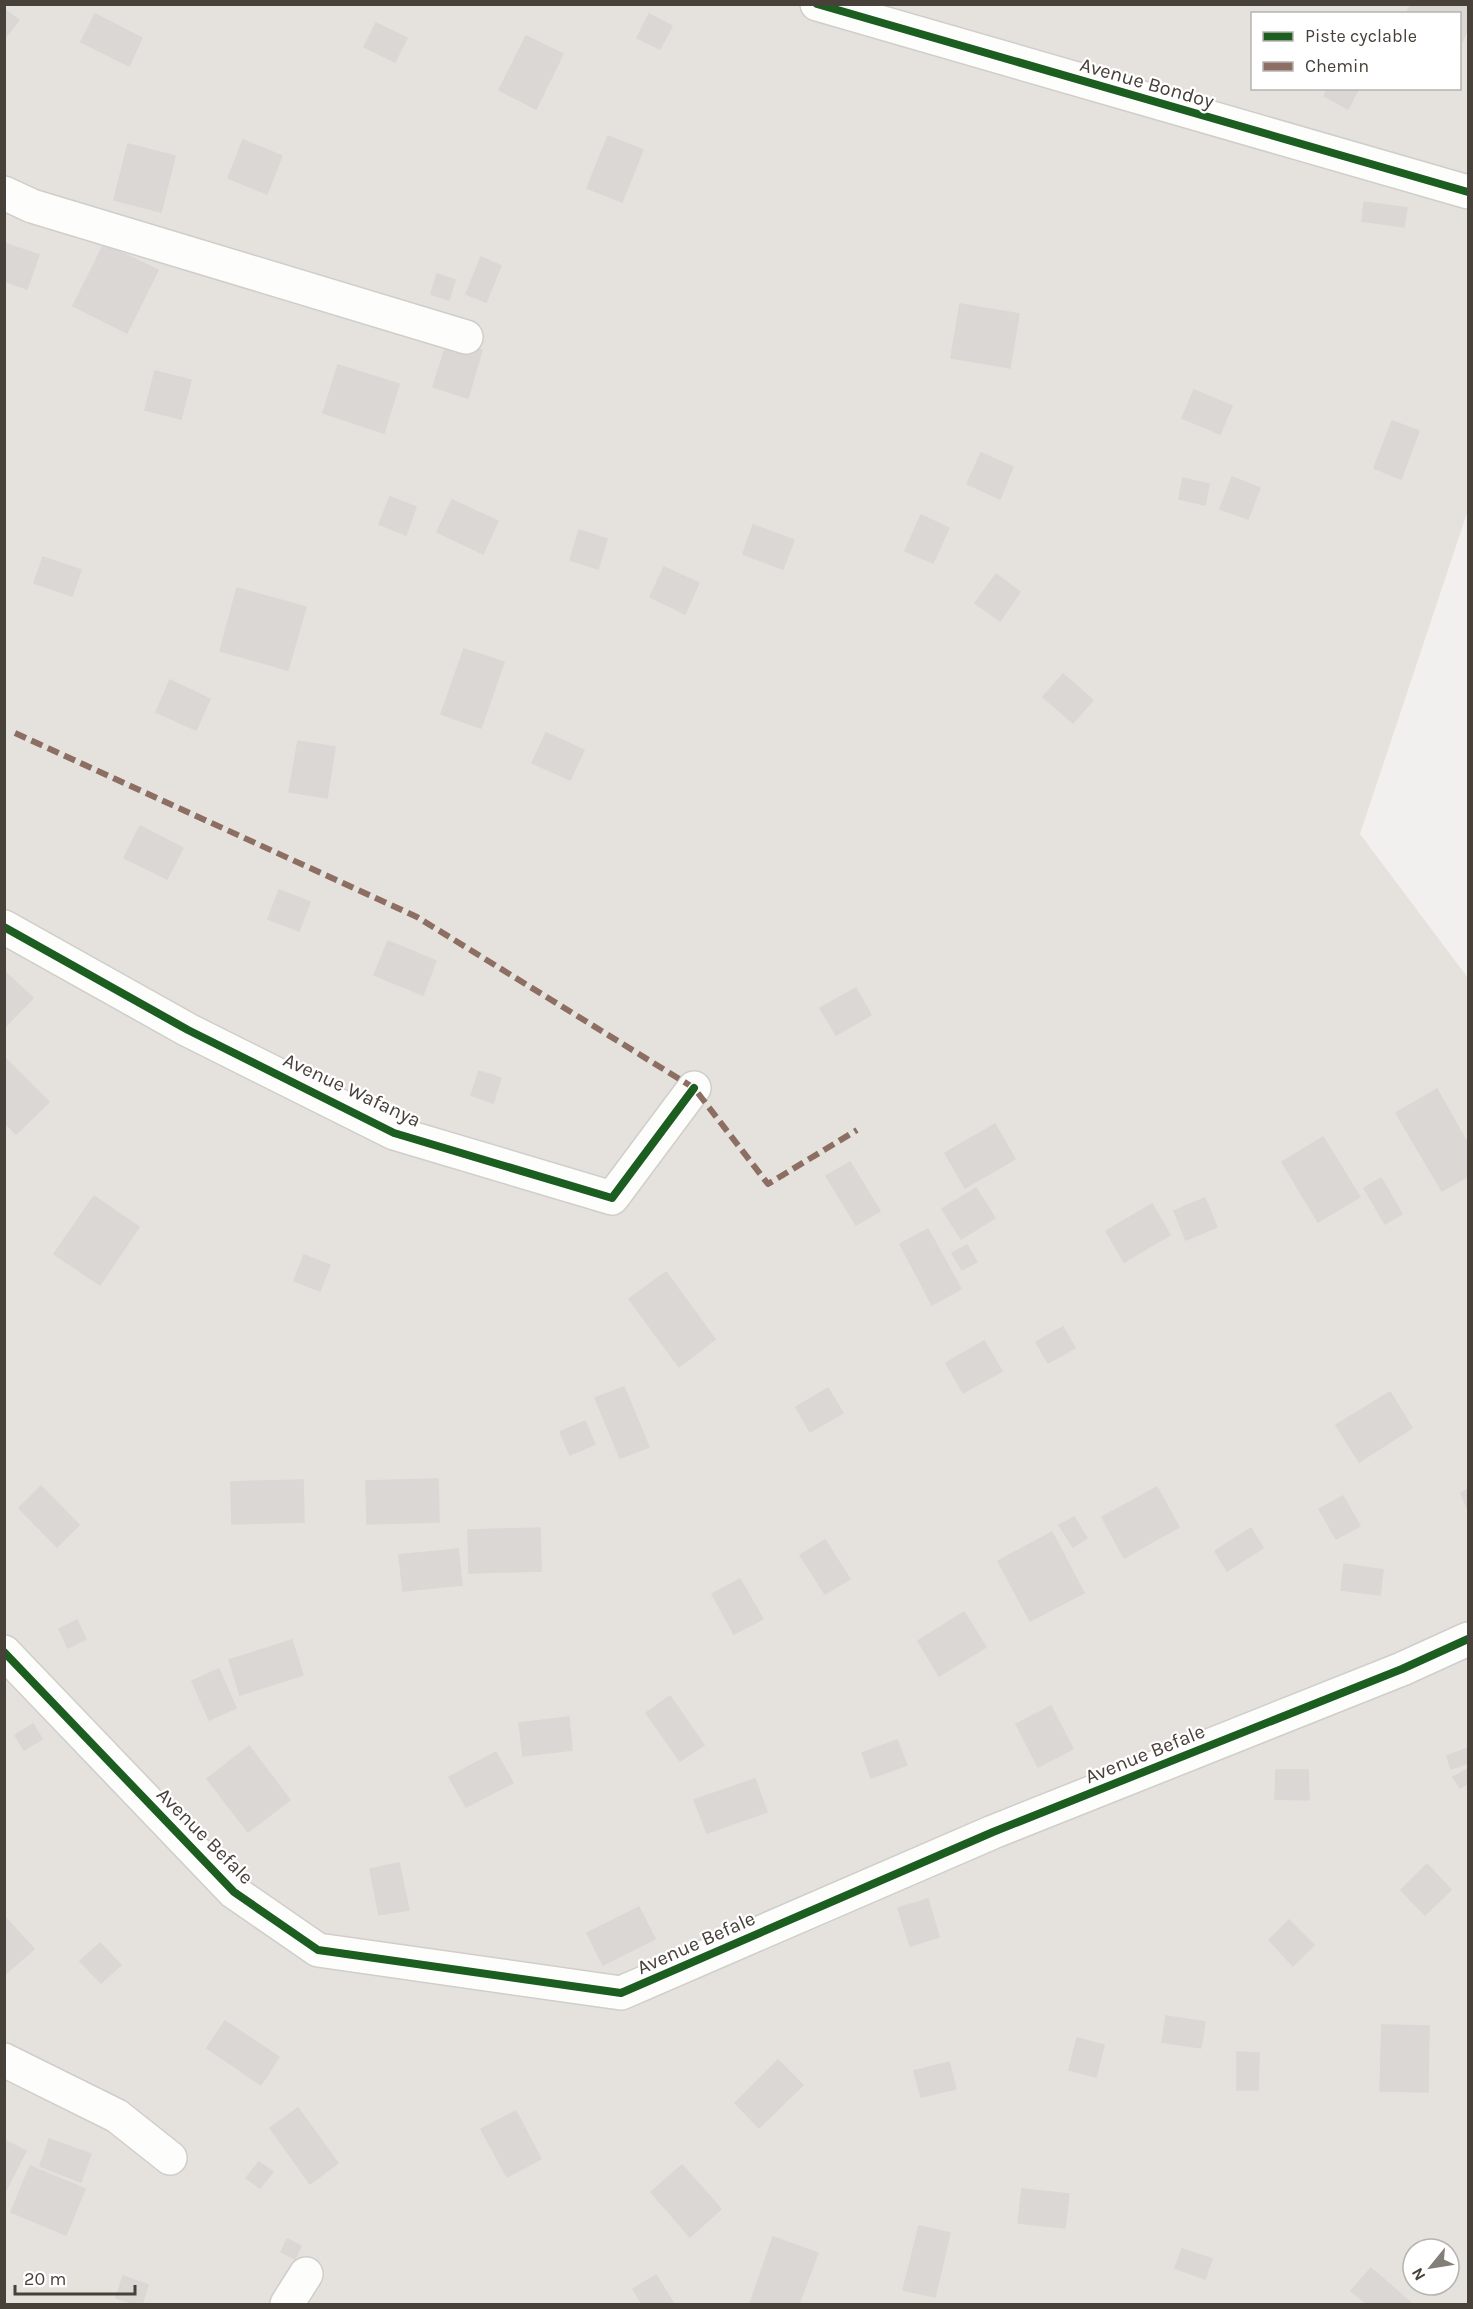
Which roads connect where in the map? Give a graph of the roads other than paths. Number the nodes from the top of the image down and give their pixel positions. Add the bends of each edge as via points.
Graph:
1 (817, 4) edge
2 (1468, 192) edge
3 (4, 193) edge
4 (466, 337) dead end
5 (4, 927) edge
6 (694, 1088) dead end
7 (1468, 1639) edge
8 (4, 1652) edge
9 (4, 2060) edge
10 (170, 2158) dead end
11 (306, 2274) dead end
12 (286, 2304) edge

1 - 2 street, Avenue Bondoy
3 - 4 street via 32,206
5 - 6 street, Avenue Wafanya via 188,1030 394,1132 612,1198
7 - 8 street, Avenue Befale via 993,1832 621,1994 318,1950 234,1892
9 - 10 street via 117,2116
11 - 12 street

